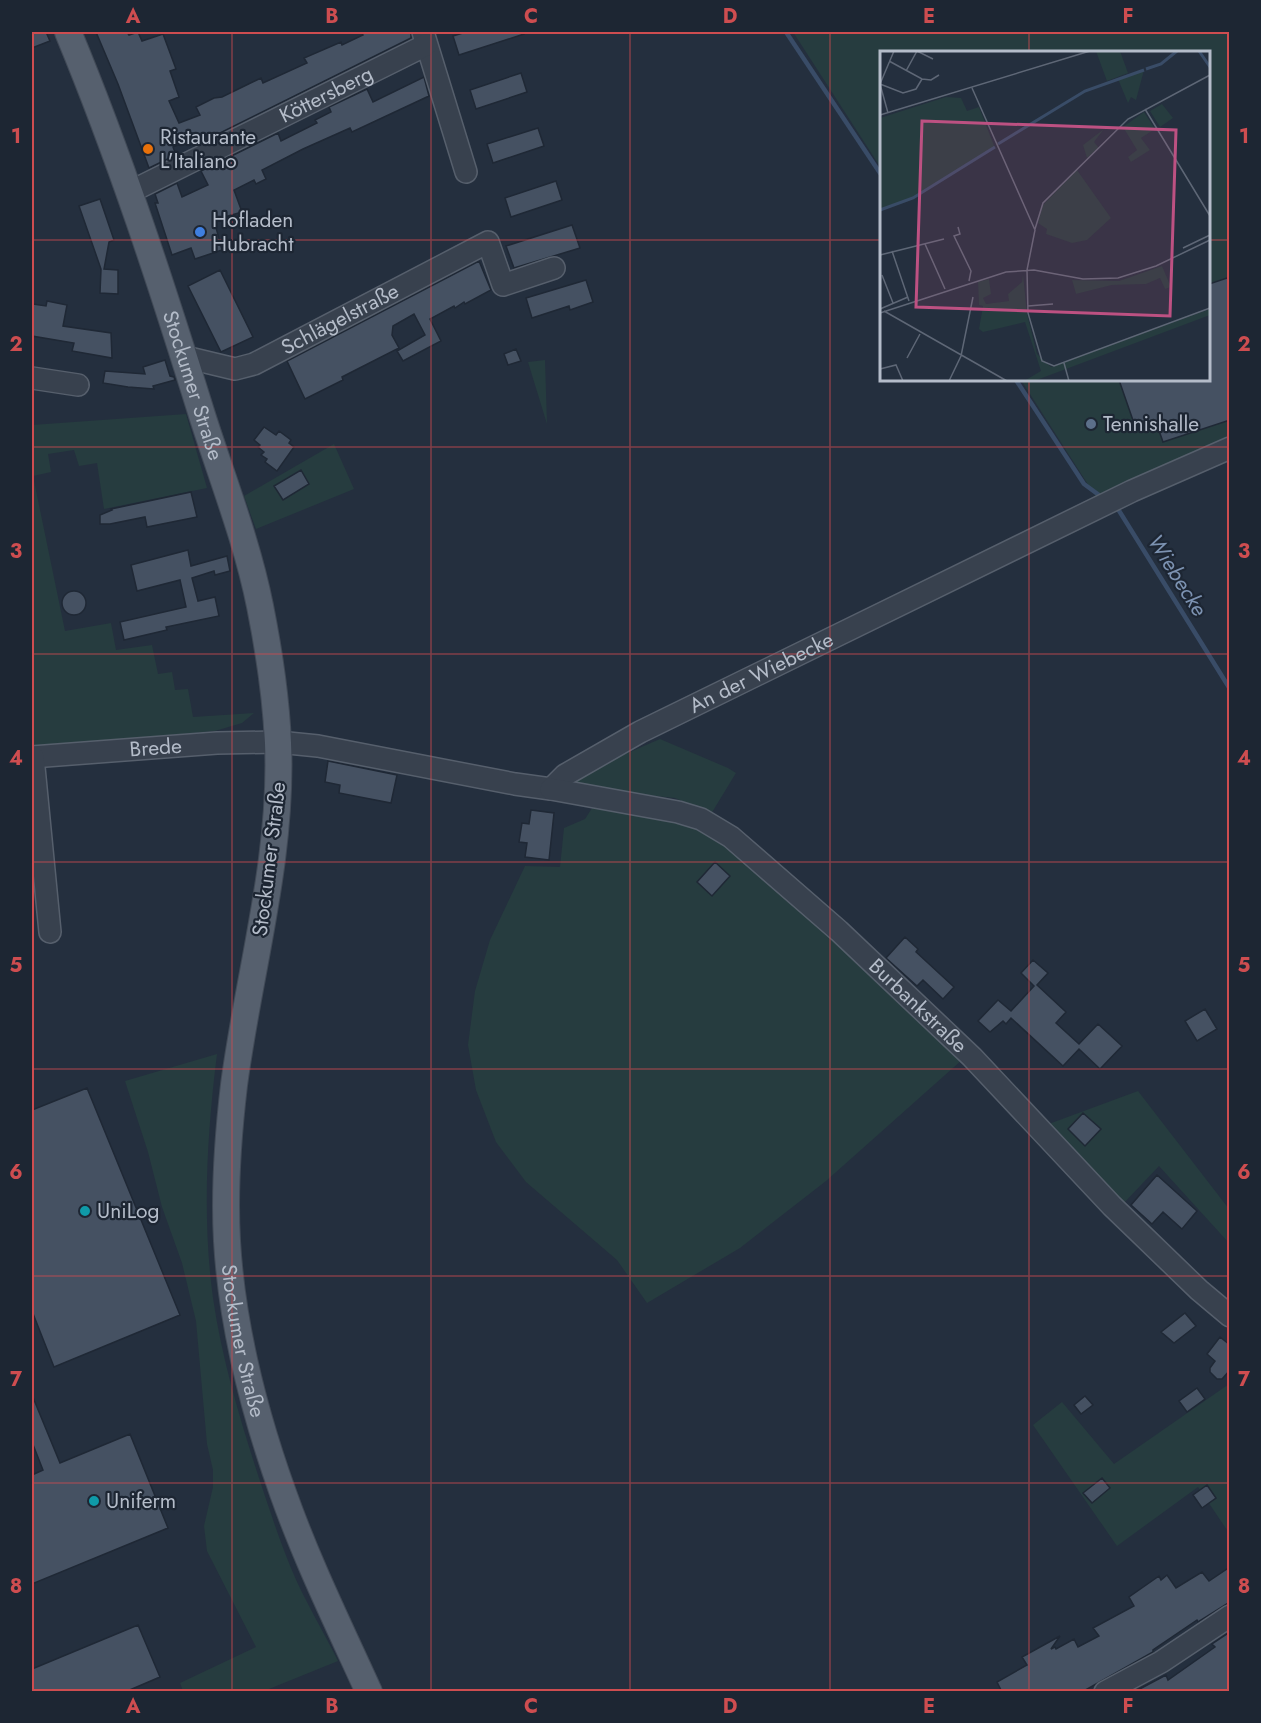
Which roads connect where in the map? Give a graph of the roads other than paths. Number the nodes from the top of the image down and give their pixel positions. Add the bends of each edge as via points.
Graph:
1 (68, 32) edge
2 (425, 38) edge
3 (466, 172) dead end
4 (130, 192) junction
5 (554, 268) dead end
6 (185, 357) junction
7 (32, 378) edge
8 (78, 385) dead end
9 (1230, 448) edge
10 (278, 742) junction
11 (32, 757) edge
12 (551, 789) junction
13 (50, 932) dead end
14 (1230, 1316) edge
15 (1230, 1616) edge
16 (369, 1692) edge
17 (1105, 1692) edge

1 - 4 main road, Stockumer Straße
2 - 3 street
2 - 4 street, Köttersberg
4 - 6 main road, Stockumer Straße
5 - 6 street, Schlägelstraße via 503,285 488,242 254,364 235,369
6 - 10 main road, Stockumer Straße via 259,603 274,690
7 - 8 street
9 - 12 street, An der Wiebecke via 1132,491 640,732 565,775
10 - 11 street, Brede
10 - 12 street
10 - 16 main road, Stockumer Straße via 274,848 230,1127 227,1241 244,1362 262,1430 312,1565
11 - 13 street, Brede
12 - 14 street, Burbankstraße via 678,812 701,819 731,837 839,931 972,1057 1113,1206
15 - 17 street via 1161,1662

